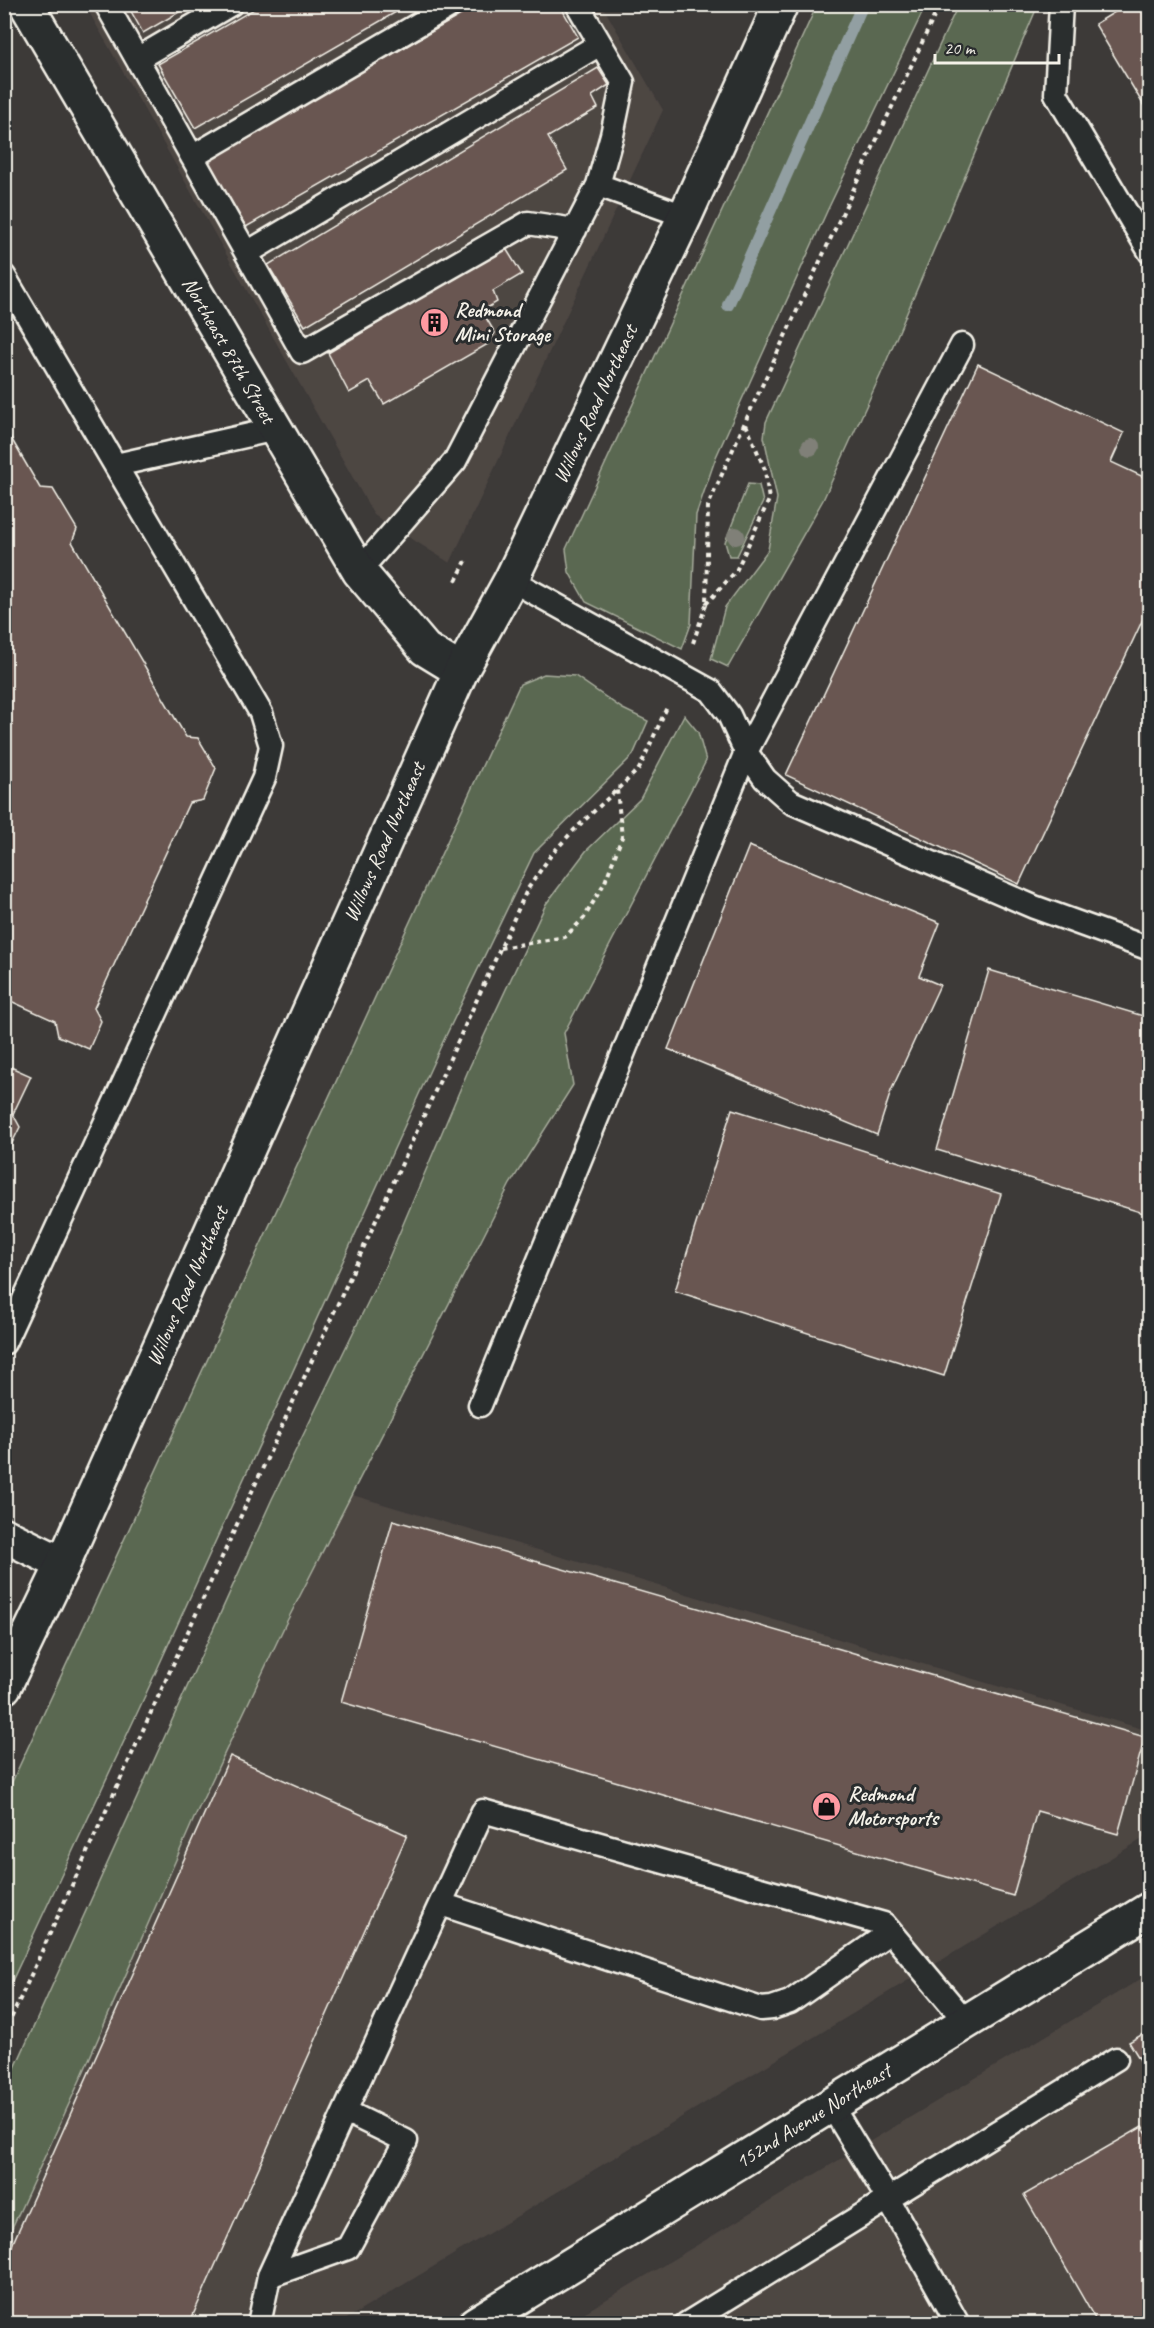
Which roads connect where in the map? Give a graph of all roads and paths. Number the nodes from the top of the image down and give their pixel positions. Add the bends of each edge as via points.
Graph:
1 (26, 4) edge
2 (106, 4) edge
3 (231, 4) edge
4 (453, 4) edge
5 (577, 4) edge
6 (781, 4) edge
7 (940, 4) edge
8 (1061, 4) edge
9 (600, 44) junction
10 (137, 59) junction
11 (192, 157) junction
12 (598, 185) junction
13 (685, 216) junction
14 (575, 230) junction
15 (1149, 252) edge
16 (247, 253) junction
17 (7, 284) edge
18 (962, 345) dead end
19 (745, 422) junction
20 (276, 429) junction
21 (116, 465) junction
22 (466, 561) dead end
23 (359, 571) junction
24 (456, 580) dead end
25 (511, 580) junction
26 (706, 605) junction
27 (690, 652) dead end
28 (461, 671) junction
29 (671, 697) dead end
30 (746, 752) junction
31 (617, 789) junction
32 (500, 948) junction
33 (1149, 949) edge
34 (4, 1343) edge
35 (480, 1405) dead end
36 (4, 1535) edge
37 (63, 1564) junction
38 (4, 1687) edge
39 (441, 1904) junction
40 (1149, 1909) edge
41 (890, 1932) junction
42 (966, 2022) junction
43 (4, 2034) edge
44 (1116, 2059) dead end
45 (831, 2105) junction
46 (345, 2111) junction
47 (888, 2199) junction
48 (269, 2276) junction
49 (259, 2324) edge
50 (476, 2324) edge
51 (686, 2324) edge
52 (958, 2324) edge

1 - 20 street, Northeast 87th Street
2 - 10 lane
3 - 10 lane
4 - 11 lane
5 - 9 lane
6 - 13 street, Willows Road Northeast
7 - 19 path
8 - 15 lane via 1056,94
9 - 12 lane via 623,82
9 - 16 lane
10 - 11 lane
11 - 16 lane
12 - 13 lane
12 - 14 lane
13 - 25 street, Willows Road Northeast
14 - 16 lane via 528,223 302,352
14 - 23 lane via 455,461
17 - 21 lane
18 - 30 lane
19 - 26 path via 708,506
19 - 26 path via 765,470 769,500 736,571
20 - 21 lane
20 - 23 street, Northeast 87th Street
21 - 34 lane via 261,713 272,746 264,778
22 - 24 path
23 - 28 street, Northeast 87th Street via 425,649
25 - 28 street, Willows Road Northeast
25 - 30 lane via 711,691 729,715
26 - 27 path
28 - 37 street, Willows Road Northeast
29 - 31 path via 639,769
30 - 33 lane via 765,779 790,802 1034,908
30 - 35 lane
31 - 32 path via 551,855 527,890
31 - 32 path via 622,837 605,882 584,918 565,937
32 - 43 path
36 - 37 street
37 - 38 street, Willows Road Northeast
39 - 41 lane via 761,2009 790,2002
39 - 41 lane via 483,1811 884,1924
39 - 46 lane
40 - 42 street, 152nd Avenue Northeast
41 - 42 lane
42 - 45 street, 152nd Avenue Northeast
44 - 47 lane
45 - 47 lane
45 - 50 street, 152nd Avenue Northeast
46 - 48 lane
46 - 48 lane via 406,2141 348,2248
47 - 51 lane
47 - 52 lane
48 - 49 lane

